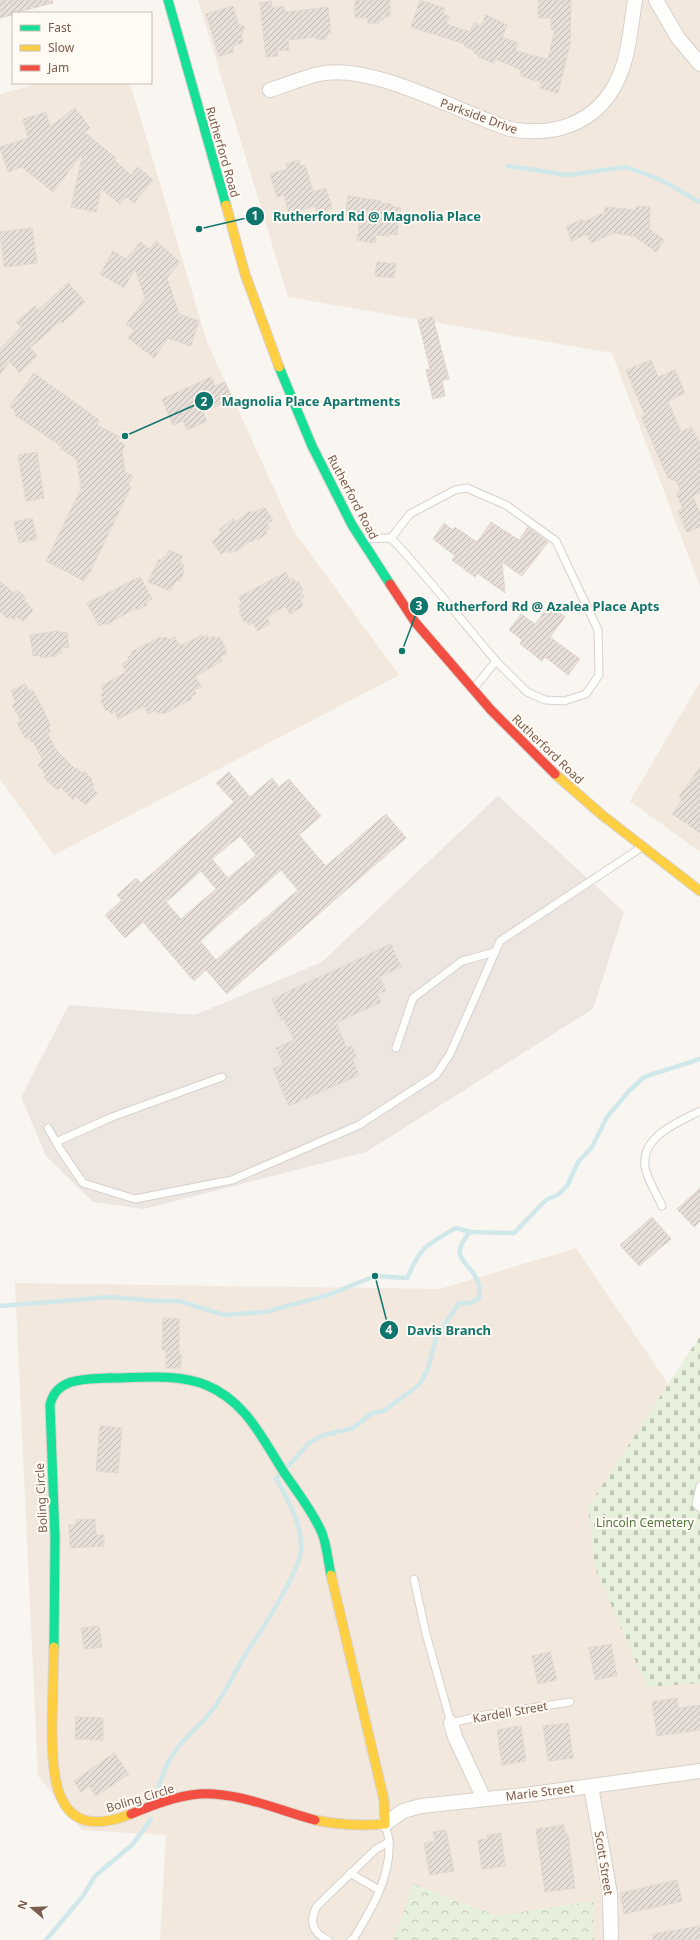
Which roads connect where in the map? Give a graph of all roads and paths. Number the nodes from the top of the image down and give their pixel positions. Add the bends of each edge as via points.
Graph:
1 (168, 0) edge
2 (634, 0) edge
3 (656, 0) edge
4 (700, 64) edge
5 (270, 90) dead end
6 (391, 538) junction
7 (362, 539) junction
8 (496, 661) junction
9 (473, 690) junction
10 (642, 847) junction
11 (700, 891) edge
12 (495, 952) junction
13 (396, 1048) dead end
14 (222, 1077) dead end
15 (700, 1111) edge
16 (48, 1128) dead end
17 (56, 1142) junction
18 (662, 1206) dead end
19 (700, 1486) edge
20 (700, 1508) edge
21 (414, 1579) dead end
22 (570, 1702) dead end
23 (451, 1723) junction
24 (700, 1771) edge
25 (591, 1786) junction
26 (484, 1799) junction
27 (385, 1824) junction
28 (389, 1842) junction
29 (350, 1873) junction
30 (379, 1890) junction
31 (328, 1940) edge
32 (351, 1940) edge
33 (611, 1940) edge

1 - 7 street, Rutherford Road via 245,274 261,322 312,446
2 - 5 street, Parkside Drive via 629,41 622,69 614,85 593,112 577,123 561,129 545,132 510,129 368,76 319,74
3 - 4 street via 678,38
6 - 7 lane
6 - 8 lane via 426,575
6 - 8 lane via 410,514 455,490 467,488 506,505 556,541 574,574 598,630 599,675 586,694 564,701 545,700 527,692
7 - 9 street, Rutherford Road via 416,622
8 - 9 lane
9 - 10 street, Rutherford Road via 538,758
10 - 11 street, Rutherford Road
10 - 12 lane via 500,941
12 - 13 lane via 462,961 413,998
12 - 17 lane via 450,1054 436,1076 359,1125 232,1180 135,1199 83,1183
14 - 17 lane via 112,1117
15 - 18 lane via 652,1140 646,1153 644,1166
16 - 17 lane
19 - 20 lane via 696,1504
21 - 23 lane via 426,1634
22 - 23 lane, Kardell Street via 485,1714
23 - 26 street via 455,1738
24 - 25 street, Marie Street
25 - 26 street, Marie Street
25 - 33 street, Scott Street via 610,1894
26 - 27 street, Marie Street via 421,1806 403,1811
27 - 27 street, Boling Circle via 362,1826 326,1823 261,1803 220,1794 199,1794 171,1800 95,1823 76,1815 64,1803 56,1788 52,1757 55,1538 49,1408 55,1392 65,1384 110,1378 183,1379 206,1385 224,1394 258,1429 322,1534 383,1797
27 - 28 lane
28 - 29 lane via 376,1849
28 - 30 lane via 388,1864
29 - 30 lane
29 - 31 lane via 317,1906 312,1915 314,1928
30 - 32 lane via 374,1906

